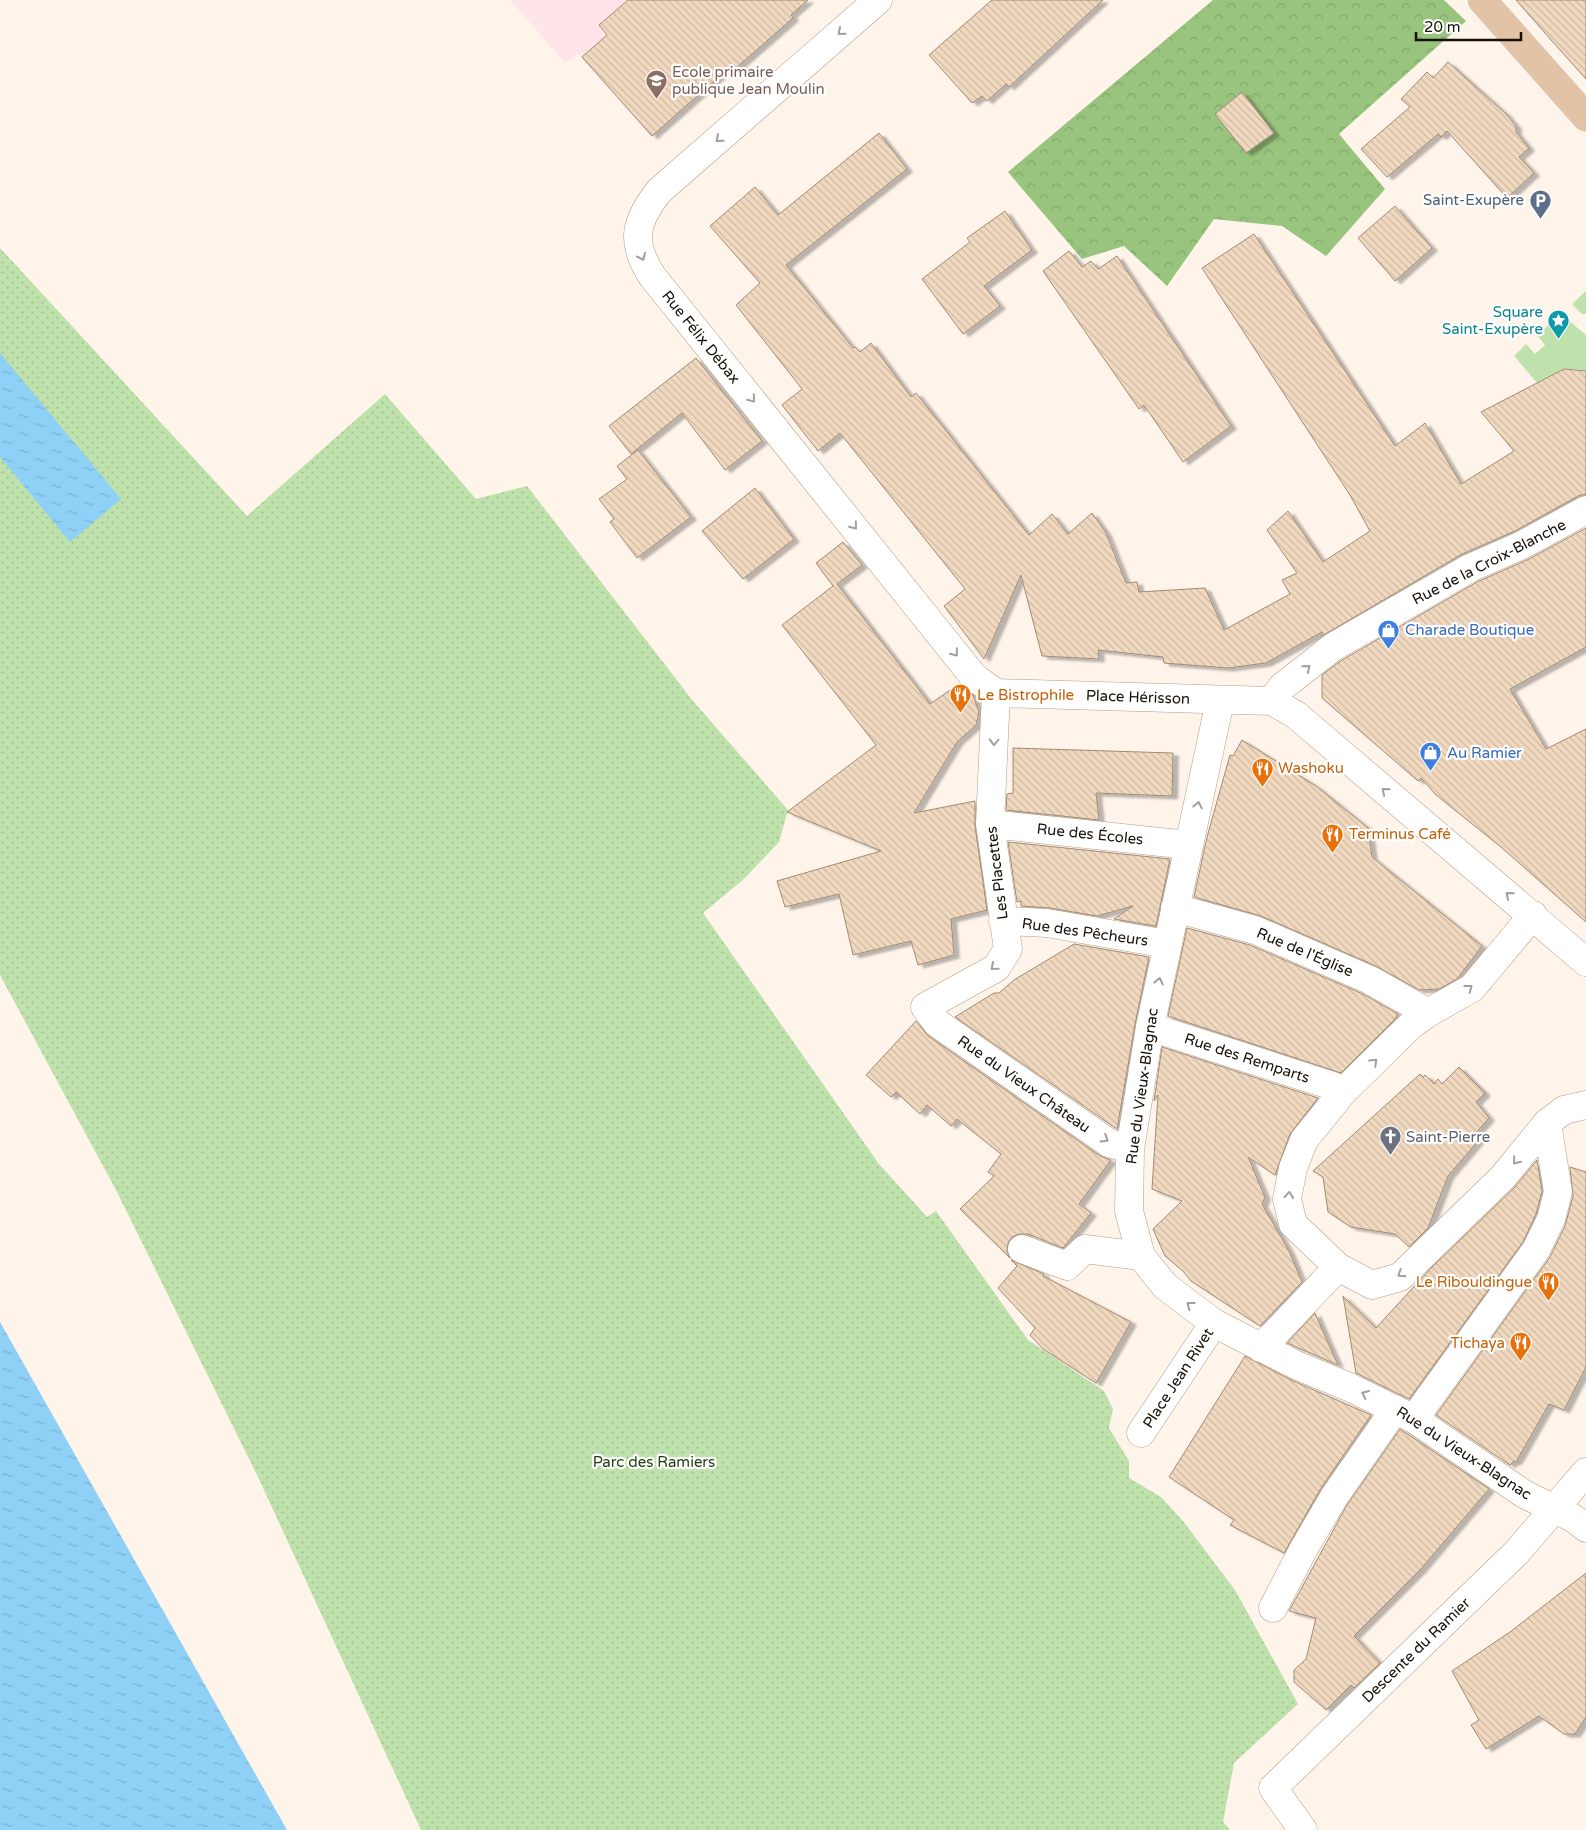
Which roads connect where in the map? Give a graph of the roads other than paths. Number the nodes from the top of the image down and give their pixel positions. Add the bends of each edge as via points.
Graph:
1 (878, 0) edge
2 (1482, 0) edge
3 (1586, 117) edge
4 (1586, 510) edge
5 (996, 693) junction
6 (1220, 701) junction
7 (1272, 701) junction
8 (990, 824) junction
9 (1190, 845) junction
10 (1175, 908) junction
11 (1532, 915) junction
12 (1003, 921) junction
13 (1167, 944) junction
14 (1586, 962) edge
15 (925, 1008) joint
16 (1428, 1013) junction
17 (1150, 1027) junction
18 (1342, 1093) junction
19 (1586, 1105) edge
20 (1547, 1123) junction
21 (1130, 1149) junction
22 (1022, 1249) dead end
23 (1141, 1256) junction
24 (1338, 1267) junction
25 (1214, 1323) junction
26 (1261, 1348) junction
27 (1405, 1414) junction
28 (1141, 1433) dead end
29 (1586, 1472) edge
30 (1556, 1510) junction
31 (1586, 1528) edge
32 (1273, 1608) dead end
33 (1303, 1830) edge

1 -> 5 street, Rue Félix Débax via 659,191 640,222 638,249 652,276 974,677
2 - 3 main road
7 -> 4 street, Rue de la Croix-Blanche via 1282,687 1333,647 1470,568 1522,546
5 - 6 street, Place Hérisson
5 -> 8 street, Les Placettes
6 - 7 street, Place Hérisson
9 -> 6 street, Rue du Vieux-Blagnac
11 -> 7 street via 1296,715
8 - 9 street, Rue des Écoles
8 - 12 street, Les Placettes
9 - 10 street, Rue du Vieux-Blagnac
10 - 13 street, Rue du Vieux-Blagnac
10 - 16 street, Rue de l'Église via 1255,930 1370,980
11 - 14 street
16 -> 11 street via 1472,988
12 - 13 street, Rue des Pêcheurs via 1047,923
12 -> 15 street, Les Placettes via 1008,949 996,968
17 -> 13 street, Rue du Vieux-Blagnac
15 -> 21 street, Rue du Vieux Château via 937,1023 1109,1143
18 -> 16 street via 1410,1026
17 - 18 street, Rue des Remparts via 1332,1086
17 - 21 street, Rue du Vieux-Blagnac
24 -> 18 street via 1293,1224 1287,1199 1293,1168 1304,1140
19 - 20 street via 1564,1110
20 -> 24 street via 1502,1177 1400,1277 1372,1285
20 - 27 street via 1558,1192 1551,1219 1536,1250
21 - 23 street, Rue du Vieux-Blagnac via 1129,1212
22 - 23 street via 1068,1266 1085,1249
25 -> 23 street, Rue du Vieux-Blagnac via 1165,1286
24 - 26 street
25 - 26 street, Rue du Vieux-Blagnac
25 - 28 street, Place Jean Rivet
27 -> 26 street, Rue du Vieux-Blagnac
27 - 30 street, Rue du Vieux-Blagnac via 1524,1494
27 - 32 street via 1334,1497
29 - 30 street, Descente du Ramier
30 - 31 street, Rue du Vieux-Blagnac
30 - 33 street, Descente du Ramier via 1516,1553 1273,1788

